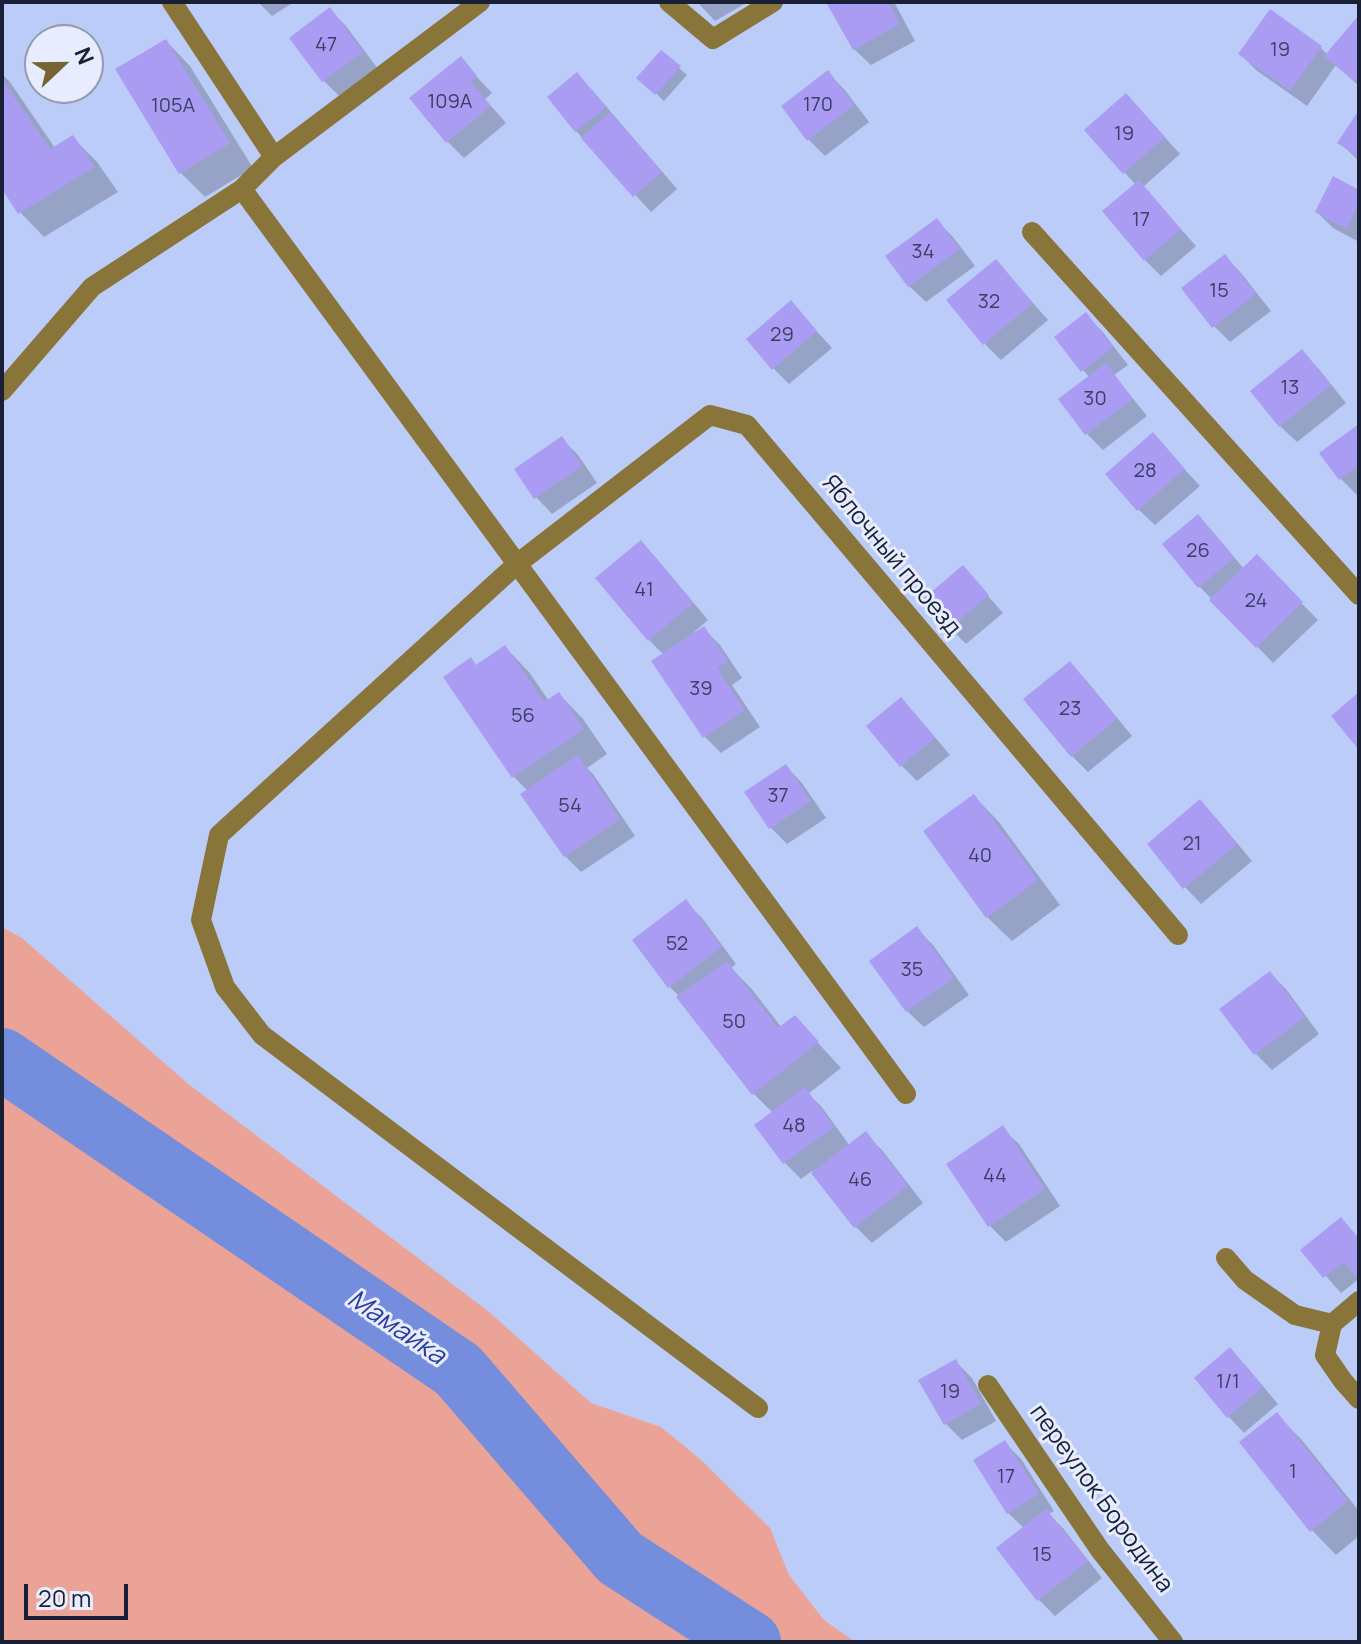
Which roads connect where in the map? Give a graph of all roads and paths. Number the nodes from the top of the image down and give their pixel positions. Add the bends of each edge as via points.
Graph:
1 (172, 2) edge
2 (480, 2) edge
3 (669, 2) edge
4 (773, 2) edge
5 (274, 157) junction
6 (242, 189) junction
7 (1032, 232) dead end
8 (2, 391) edge
9 (517, 564) junction
10 (1359, 595) edge
11 (1178, 935) dead end
12 (906, 1094) dead end
13 (1226, 1258) dead end
14 (1359, 1301) edge
15 (1332, 1324) junction
16 (988, 1385) dead end
17 (1359, 1399) edge
18 (758, 1408) dead end
19 (1173, 1642) edge

1 - 5 street
2 - 5 street
3 - 4 street via 713,39
5 - 6 street
6 - 8 street via 92,287
6 - 9 street
7 - 10 street
9 - 11 street, Яблочный проезд via 710,415 747,425
9 - 12 street
9 - 18 street via 219,835 201,920 225,987 262,1035
13 - 15 street via 1245,1280 1295,1315
14 - 15 street
15 - 17 street via 1325,1355
16 - 19 street, переулок Бородина via 1100,1550

